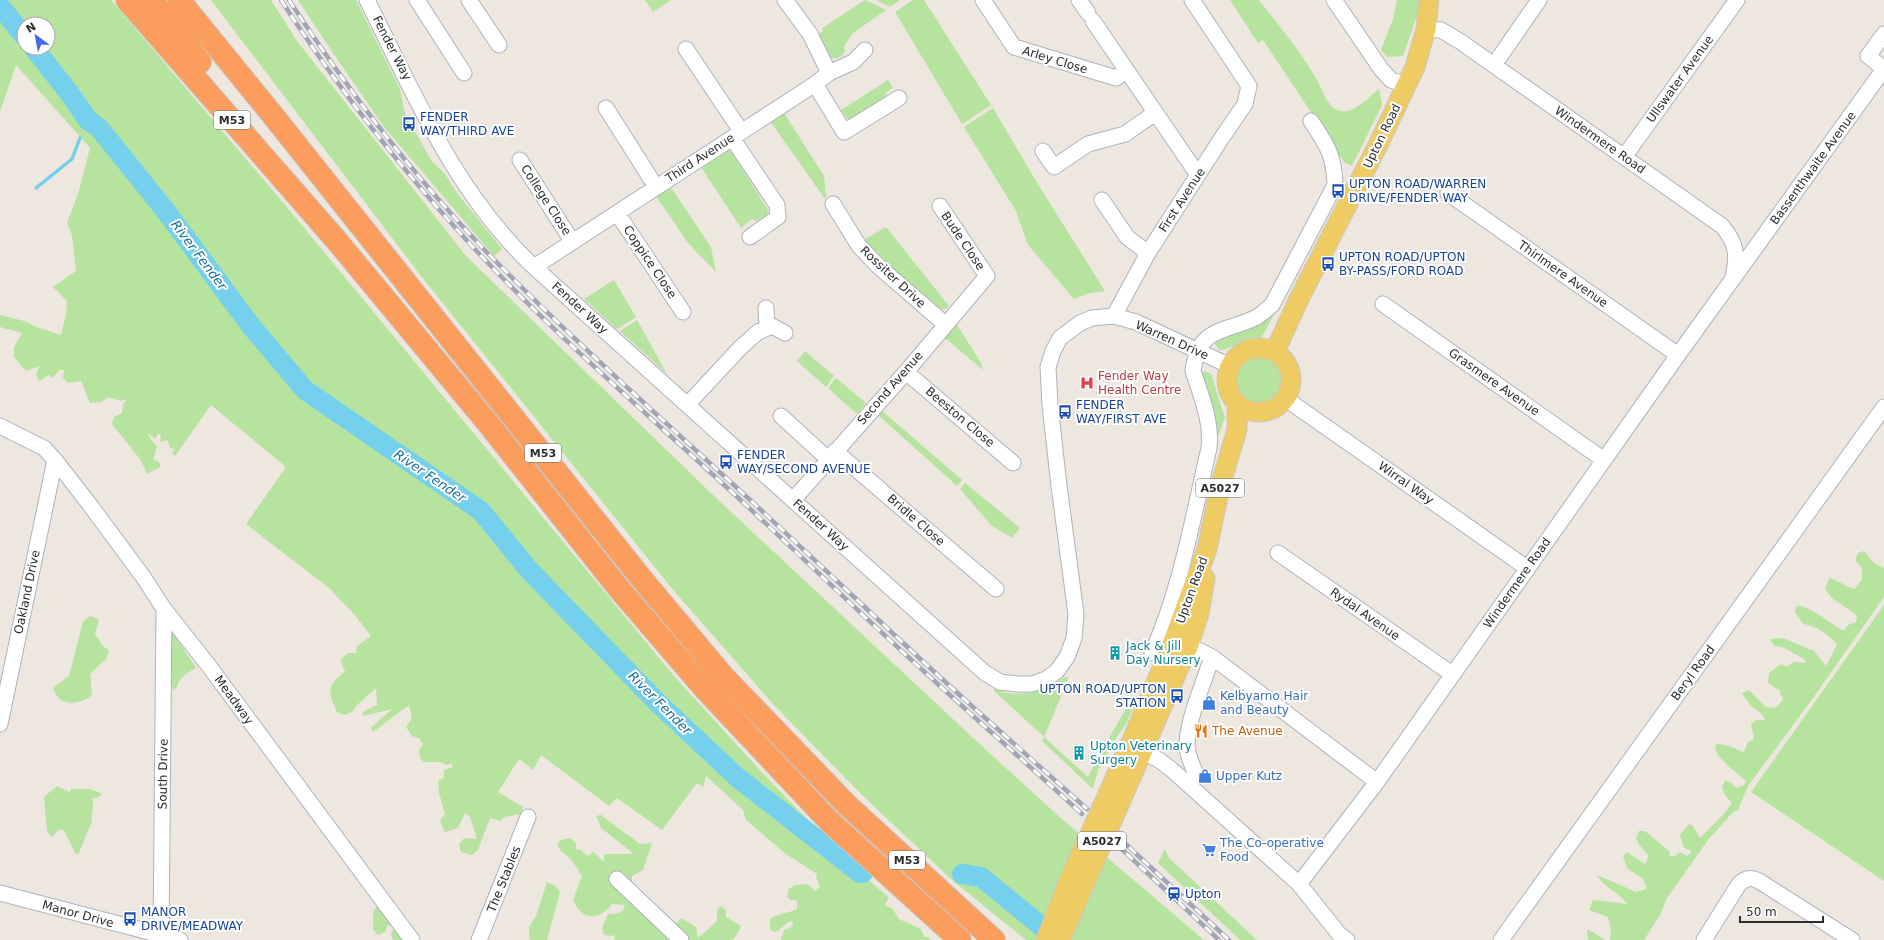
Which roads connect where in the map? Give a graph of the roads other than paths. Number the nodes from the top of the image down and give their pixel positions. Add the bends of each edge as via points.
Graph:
1 (127, 0) edge
2 (152, 0) edge
3 (179, 0) edge
4 (191, 0) edge
5 (369, 0) edge
6 (417, 0) edge
7 (469, 0) edge
8 (785, 0) edge
9 (982, 0) edge
10 (1079, 0) edge
11 (1192, 0) edge
12 (1334, 0) edge
13 (1429, 0) edge
14 (1539, 0) edge
15 (1737, 0) edge
16 (1426, 29) junction
17 (1884, 34) edge
18 (499, 45) dead end
19 (686, 49) dead end
20 (865, 50) dead end
21 (1494, 65) junction
22 (1884, 69) edge
23 (1126, 71) junction
24 (829, 72) junction
25 (464, 73) dead end
26 (815, 84) junction
27 (1407, 86) junction
28 (899, 98) dead end
29 (606, 108) dead end
30 (1155, 113) junction
31 (275, 118) junction
32 (1311, 121) dead end
33 (737, 135) junction
34 (1043, 151) dead end
35 (1624, 157) junction
36 (520, 160) dead end
37 (1198, 175) junction
38 (656, 187) junction
39 (1448, 193) dead end
40 (1102, 200) dead end
41 (834, 204) dead end
42 (940, 207) dead end
43 (617, 213) junction
44 (1730, 236) junction
45 (750, 237) dead end
46 (337, 241) junction
47 (572, 241) junction
48 (1760, 242) junction
49 (1148, 253) junction
50 (534, 267) junction
51 (987, 276) joint
52 (1732, 280) junction
53 (1383, 304) dead end
54 (766, 308) dead end
55 (683, 312) dead end
56 (1114, 316) junction
57 (945, 324) junction
58 (767, 328) junction
59 (785, 332) dead end
60 (1198, 351) junction
61 (1275, 351) junction
62 (1678, 355) junction
63 (1230, 366) junction
64 (906, 372) junction
65 (1286, 399) junction
66 (688, 404) junction
67 (1237, 404) junction
68 (1884, 407) edge
69 (1255, 412) junction
70 (781, 416) dead end
71 (0, 426) edge
72 (1237, 430) junction
73 (832, 455) junction
74 (55, 460) junction
75 (1604, 460) junction
76 (1013, 463) dead end
77 (793, 500) junction
78 (1278, 553) dead end
79 (1527, 568) junction
80 (996, 589) dead end
81 (164, 608) junction
82 (1162, 646) junction
83 (1212, 657) junction
84 (1452, 674) junction
85 (0, 724) edge
86 (1136, 748) junction
87 (1377, 782) junction
88 (1188, 784) junction
89 (528, 817) dead end
90 (617, 879) dead end
91 (1299, 884) junction
92 (0, 893) edge
93 (1055, 934) edge
94 (161, 938) edge
95 (180, 940) edge
96 (412, 940) edge
97 (479, 940) edge
98 (682, 940) edge
99 (960, 940) edge
100 (994, 940) edge
101 (1347, 940) edge
102 (1501, 940) edge
103 (1704, 940) edge
104 (1852, 940) edge

1 - 46 highway, M53
2 - 46 highway, M53
3 - 31 highway, M53
4 - 31 highway, M53
5 - 50 street, Fender Way via 438,141 475,200
6 - 25 street
7 - 18 street
8 - 24 street via 810,34
9 - 23 street, Arley Close via 1014,47 1116,78
10 - 23 street
11 - 37 street, First Avenue via 1249,86 1245,104
12 - 27 street via 1381,69 1391,80
13 - 16 main road, Upton Road
14 - 21 street
15 - 35 street, Ullswater Avenue
16 - 21 street, Windermere Road via 1441,30
16 - 27 main road, Upton Road
17 - 22 street, Bassenthwaite Avenue via 1868,56
19 - 33 street
20 - 24 street, Third Avenue via 853,62
21 - 35 street, Windermere Road
22 - 48 street, Bassenthwaite Avenue
23 - 30 street
24 - 26 street, Third Avenue
26 - 28 street via 844,132
26 - 33 street, Third Avenue
27 - 61 main road, Upton Road
29 - 38 street
30 - 34 street via 1125,134 1088,144 1054,168
30 - 37 street
31 - 100 highway, M53 via 723,676 846,804
32 - 60 street via 1327,146 1334,164 1335,185 1272,305 1256,318 1208,335
33 - 38 street, Third Avenue
33 - 45 street via 777,205 778,217
35 - 44 street, Windermere Road via 1722,226
36 - 47 street, College Close
37 - 49 street, First Avenue
38 - 43 street, Third Avenue
39 - 62 street, Thirlmere Avenue
40 - 49 street via 1127,237
41 - 57 street, Rossiter Drive via 859,246 878,266
42 - 51 street, Bude Close
43 - 47 street, Third Avenue
43 - 55 street, Coppice Close
44 - 48 street via 1752,243
44 - 52 street, Windermere Road via 1737,260
46 - 99 highway, M53 via 487,422 620,590 705,689 830,822
47 - 50 street, Third Avenue
48 - 52 street, Windermere Road
49 - 56 street, First Avenue
50 - 66 street, Fender Way
51 - 57 street, Second Avenue
52 - 62 street, Windermere Road
53 - 75 street, Grasmere Avenue
54 - 58 street
56 - 60 street, Warren Drive via 1136,322
56 - 77 street, Fender Way via 1092,318 1069,329 1060,338 1048,367 1056,464 1076,614 1074,638 1067,658 1058,671 1046,679 1032,684 1017,684 1000,682 984,673
57 - 64 street, Second Avenue
58 - 59 street via 772,326
58 - 66 street via 758,332 740,348
60 - 63 street, Warren Drive
60 - 82 street via 1193,370 1208,420 1209,448
61 - 63 main road via 1254,348 1244,351
61 - 65 main road via 1283,358 1290,373 1290,389
62 - 75 street, Windermere Road
63 - 67 main road via 1227,386
64 - 73 street, Second Avenue
64 - 76 street, Beeston Close
65 - 69 main road via 1272,410
65 - 79 street, Wirral Way
66 - 77 street, Fender Way
67 - 69 main road via 1245,410
67 - 72 main road, Upton Road / A5027
68 - 102 street, Beryl Road
69 - 72 main road, Upton Road / A5027
70 - 73 street, Bridle Close
71 - 74 street, Meadway via 44,448
72 - 82 main road, Upton Road / A5027 via 1221,483 1207,549 1199,614
73 - 77 street, Second Avenue
73 - 80 street, Bridle Close
74 - 81 street, Meadway
74 - 85 street, Oakland Drive
75 - 79 street, Windermere Road
78 - 84 street, Rydal Avenue
79 - 84 street, Windermere Road
81 - 94 street, South Drive
81 - 96 street, Meadway
82 - 83 street
82 - 86 main road, Upton Road / A5027
83 - 87 street
83 - 88 street via 1190,726 1187,745 1196,774
84 - 87 street, Windermere Road
86 - 88 street via 1159,760
86 - 93 main road, Upton Road / A5027 via 1068,882
87 - 91 street, Windermere Road
88 - 91 street
89 - 97 street, The Stables
90 - 98 street
91 - 101 street via 1339,934
92 - 94 street, Manor Drive
94 - 95 street, Manor Drive
103 - 104 street via 1739,884 1750,878 1759,881

